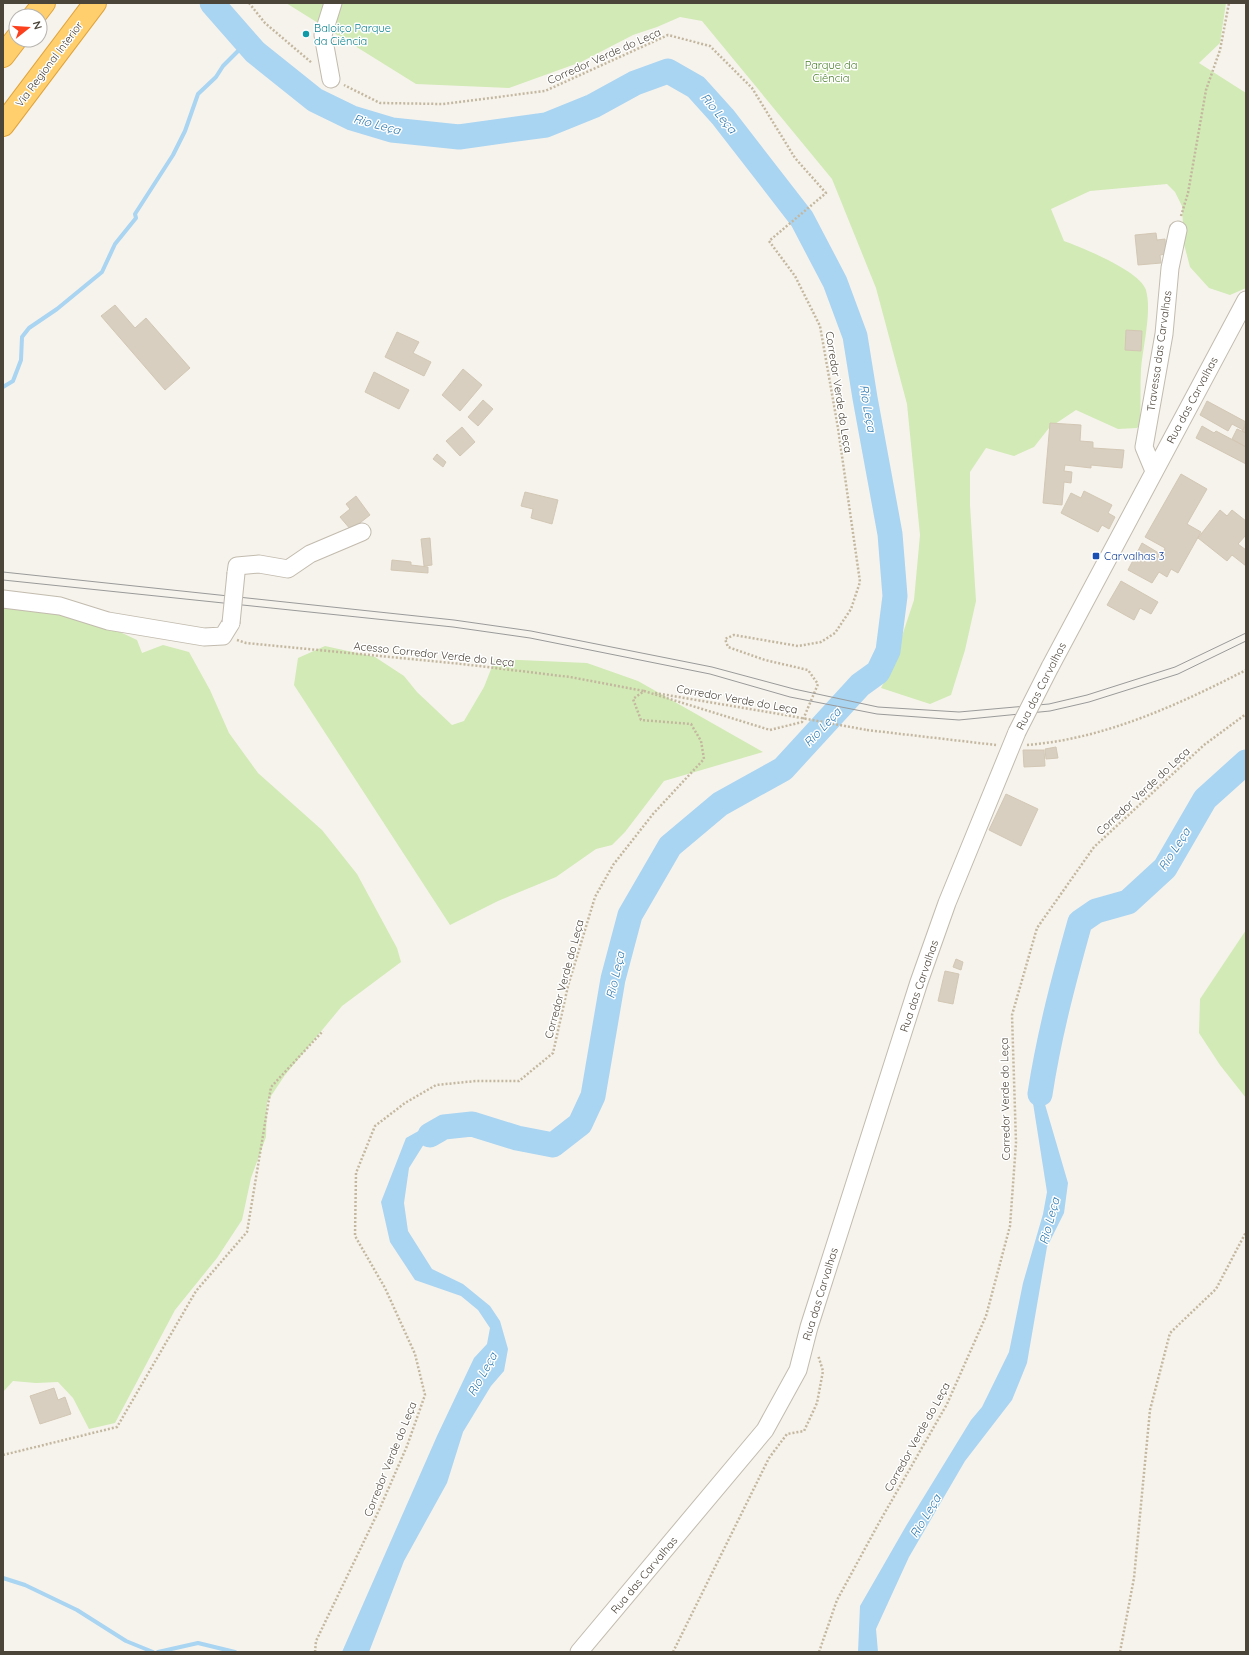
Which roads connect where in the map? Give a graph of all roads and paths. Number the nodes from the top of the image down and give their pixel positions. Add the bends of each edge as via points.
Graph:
1 (95, 3) edge
2 (249, 3) edge
3 (332, 3) edge
4 (1229, 3) edge
5 (9, 48) edge
6 (3, 56) edge
7 (331, 78) junction
8 (3, 125) edge
9 (1178, 230) joint
10 (1246, 300) edge
11 (1154, 471) junction
12 (362, 532) dead end
13 (3, 599) edge
14 (227, 630) junction
15 (1246, 670) edge
16 (644, 691) junction
17 (1246, 714) edge
18 (1014, 739) junction
19 (323, 1031) dead end
20 (1246, 1232) edge
21 (809, 1327) junction
22 (3, 1455) edge
23 (315, 1652) edge
24 (579, 1652) edge
25 (672, 1652) edge
26 (819, 1652) edge
27 (1120, 1652) edge

1 - 8 highway, Via Regional Interior
2 - 7 path, Corredor Verde do Leça via 265,22
3 - 7 street via 323,35
4 - 9 path via 1220,50 1206,90 1188,192
5 - 6 highway
7 - 16 path, Corredor Verde do Leça via 380,103 459,102 545,91 668,35 710,46 752,88 794,158 826,193 769,241 795,276 820,326 838,428 860,582 851,609 835,633 821,642 798,646 734,635 725,639 728,647 808,670 818,684 802,722 770,730
9 - 11 street, Travessa das Carvalhas via 1170,268 1164,334 1144,447
10 - 11 street, Rua das Carvalhas
11 - 18 street, Rua das Carvalhas, bridge
12 - 14 street, bridge via 310,554 288,568 259,564 237,566
13 - 14 street via 60,606 108,621 204,637
14 - 16 path, Acesso Corredor Verde do Leça via 246,643 462,664 570,678
15 - 18 path, Corredor Verde do Leça via 1204,692 1127,723 1054,743
16 - 18 path, Corredor Verde do Leça, bridge via 866,730
16 - 23 path, Corredor Verde do Leça via 634,700 641,720 691,724 701,741 704,759 653,814 613,866 595,897 568,986 553,1053 519,1081 436,1085 405,1103 376,1126 356,1173 354,1236 385,1288 415,1354 425,1395 407,1446 316,1641
17 - 26 path, Corredor Verde do Leça via 1204,745 1094,847 1038,928 1012,1015 1016,1143 1010,1226 986,1316 947,1404 837,1600
18 - 21 street, Rua das Carvalhas via 947,903 919,982
19 - 22 path via 271,1087 247,1232 196,1291 117,1426
20 - 27 path via 1216,1289 1170,1333 1150,1410 1134,1578
21 - 24 street, Rua das Carvalhas via 798,1370 765,1430
21 - 25 path via 823,1371 816,1403 804,1431 787,1434 769,1458

